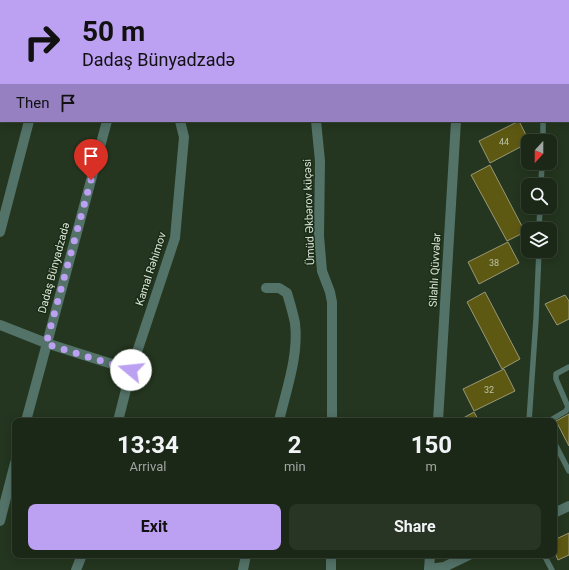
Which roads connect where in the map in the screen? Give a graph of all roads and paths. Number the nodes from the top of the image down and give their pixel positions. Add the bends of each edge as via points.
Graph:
1 (29, 122) edge
2 (107, 122) edge
3 (180, 122) edge
4 (316, 122) edge
5 (456, 122) edge
6 (543, 122) edge
7 (542, 134) edge
8 (0, 232) edge
9 (539, 258) edge
10 (266, 288) dead end
11 (0, 325) edge
12 (46, 344) junction
13 (569, 367) edge
14 (131, 370) junction
15 (27, 418) edge
16 (119, 418) edge
17 (280, 418) edge
18 (332, 418) edge
19 (438, 418) edge
20 (529, 418) edge
21 (554, 418) edge
22 (557, 448) edge
23 (569, 471) edge
24 (12, 475) edge
25 (569, 506) edge
26 (557, 512) edge
27 (0, 521) edge
28 (81, 558) edge
29 (245, 558) edge
30 (331, 558) edge
31 (430, 558) edge
32 (463, 558) edge
33 (546, 558) edge
34 (76, 570) edge
35 (243, 570) edge
36 (331, 570) edge
37 (429, 570) edge
38 (552, 570) edge

1 - 8 street
2 - 12 street, Dadaş Bünyadzadə
3 - 14 street, Kamal Rəhimov via 184,137 175,238
4 - 18 street, Ümüd Əkbərov küçəsi via 320,161 319,236 322,271 332,302
5 - 19 street, Silahlı Qüvvələr
6 - 7 lane
9 - 20 lane
10 - 17 street via 279,288 286,293 295,325 292,368
11 - 12 street
12 - 14 street
12 - 15 street, Dadaş Bünyadzadə
13 - 21 lane via 556,374 568,407
14 - 16 street, Kamal Rəhimov
22 - 23 lane
24 - 27 street
25 - 26 street
28 - 34 street
29 - 35 street
30 - 36 street
31 - 37 street
32 - 37 street via 444,567
33 - 38 lane

